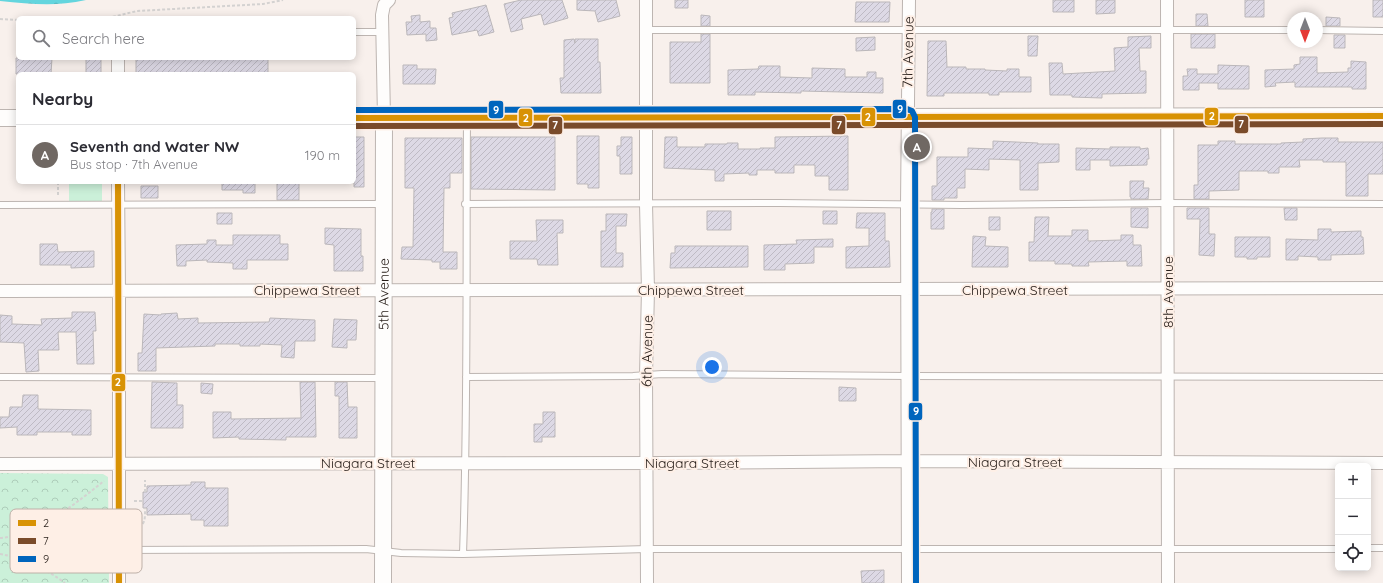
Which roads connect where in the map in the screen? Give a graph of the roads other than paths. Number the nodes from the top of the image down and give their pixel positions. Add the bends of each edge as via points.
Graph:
1 (646, 0) edge
2 (909, 0) edge
3 (1167, 0) edge
4 (386, 3) edge
5 (646, 30) junction
6 (1167, 30) junction
7 (1287, 30) edge
8 (1323, 30) edge
9 (908, 31) junction
10 (1383, 31) edge
11 (356, 32) edge
12 (382, 32) junction
13 (118, 60) edge
14 (118, 72) edge
15 (1168, 116) junction
16 (1383, 116) edge
17 (467, 117) junction
18 (646, 117) junction
19 (907, 117) junction
20 (0, 118) edge
21 (16, 118) edge
22 (356, 118) edge
23 (384, 118) junction
24 (118, 184) edge
25 (1168, 203) junction
26 (383, 204) junction
27 (465, 204) junction
28 (646, 204) junction
29 (1383, 204) edge
30 (0, 205) edge
31 (118, 205) junction
32 (907, 205) junction
33 (1383, 288) edge
34 (383, 289) junction
35 (466, 289) junction
36 (1168, 289) junction
37 (648, 290) junction
38 (908, 290) junction
39 (0, 291) edge
40 (119, 291) junction
41 (646, 375) junction
42 (907, 376) junction
43 (0, 377) edge
44 (118, 377) junction
45 (466, 377) junction
46 (1167, 377) junction
47 (1383, 377) edge
48 (383, 378) junction
49 (907, 461) junction
50 (1169, 462) junction
51 (118, 463) junction
52 (383, 463) junction
53 (466, 463) junction
54 (647, 463) junction
55 (1383, 463) edge
56 (0, 464) edge
57 (118, 509) edge
58 (1335, 548) edge
59 (1371, 548) edge
60 (1383, 548) edge
61 (647, 549) junction
62 (1168, 549) junction
63 (142, 550) edge
64 (909, 550) junction
65 (383, 551) junction
66 (463, 554) junction
67 (383, 583) edge
68 (647, 583) edge
69 (908, 583) edge
70 (1168, 583) edge

1 - 5 street, 6th Avenue
2 - 9 street, 7th Avenue
3 - 6 street, 8th Avenue
4 - 12 street, 5th Avenue via 382,15
5 - 9 lane
5 - 18 street, 6th Avenue
6 - 7 lane
6 - 9 lane
6 - 15 street, 8th Avenue
8 - 10 lane
9 - 19 street, 7th Avenue
11 - 12 lane
12 - 23 street, 5th Avenue
13 - 14 street
15 - 16 main road
15 - 19 main road
15 - 25 street, 8th Avenue
17 - 18 main road
17 - 23 main road
17 - 27 lane
18 - 19 main road
18 - 28 street, 6th Avenue
19 - 32 street, 7th Avenue
20 - 21 main road
22 - 23 main road
23 - 26 main road, 5th Avenue
24 - 31 street
25 - 29 lane
25 - 32 lane
25 - 36 street, 8th Avenue
26 - 31 lane
26 - 34 main road, 5th Avenue
27 - 28 lane
27 - 35 lane
28 - 32 lane
28 - 37 street, 6th Avenue
30 - 31 lane
31 - 40 street
32 - 38 street, 7th Avenue
33 - 36 street, Chippewa Street
34 - 35 street, Chippewa Street
34 - 40 street, Chippewa Street
34 - 48 main road, 5th Avenue
35 - 37 street, Chippewa Street
35 - 45 lane
36 - 38 street, Chippewa Street
36 - 46 street, 8th Avenue
37 - 38 street, Chippewa Street
37 - 41 street, 6th Avenue
38 - 42 street, 7th Avenue
39 - 40 street, Chippewa Street
40 - 44 street
41 - 42 lane
41 - 45 lane
41 - 54 street, 6th Avenue
42 - 46 lane
42 - 49 street, 7th Avenue
43 - 44 lane
44 - 48 lane
44 - 51 street
45 - 53 lane
46 - 47 lane
46 - 50 street, 8th Avenue
48 - 52 main road, 5th Avenue
49 - 50 street, Niagara Street
49 - 54 street, Niagara Street
49 - 64 street, 7th Avenue
50 - 55 street, Niagara Street
50 - 62 street, 8th Avenue
51 - 52 street, Niagara Street
51 - 56 street, Niagara Street
51 - 57 street
52 - 53 street, Niagara Street
52 - 65 main road, 5th Avenue
53 - 54 street, Niagara Street
53 - 66 lane
54 - 61 street, 6th Avenue
58 - 62 lane
59 - 60 lane
61 - 64 lane
61 - 66 lane
61 - 68 street, 6th Avenue
62 - 64 lane
62 - 70 street, 8th Avenue
63 - 65 lane
64 - 69 street, 7th Avenue
65 - 66 lane
65 - 67 main road, 5th Avenue

